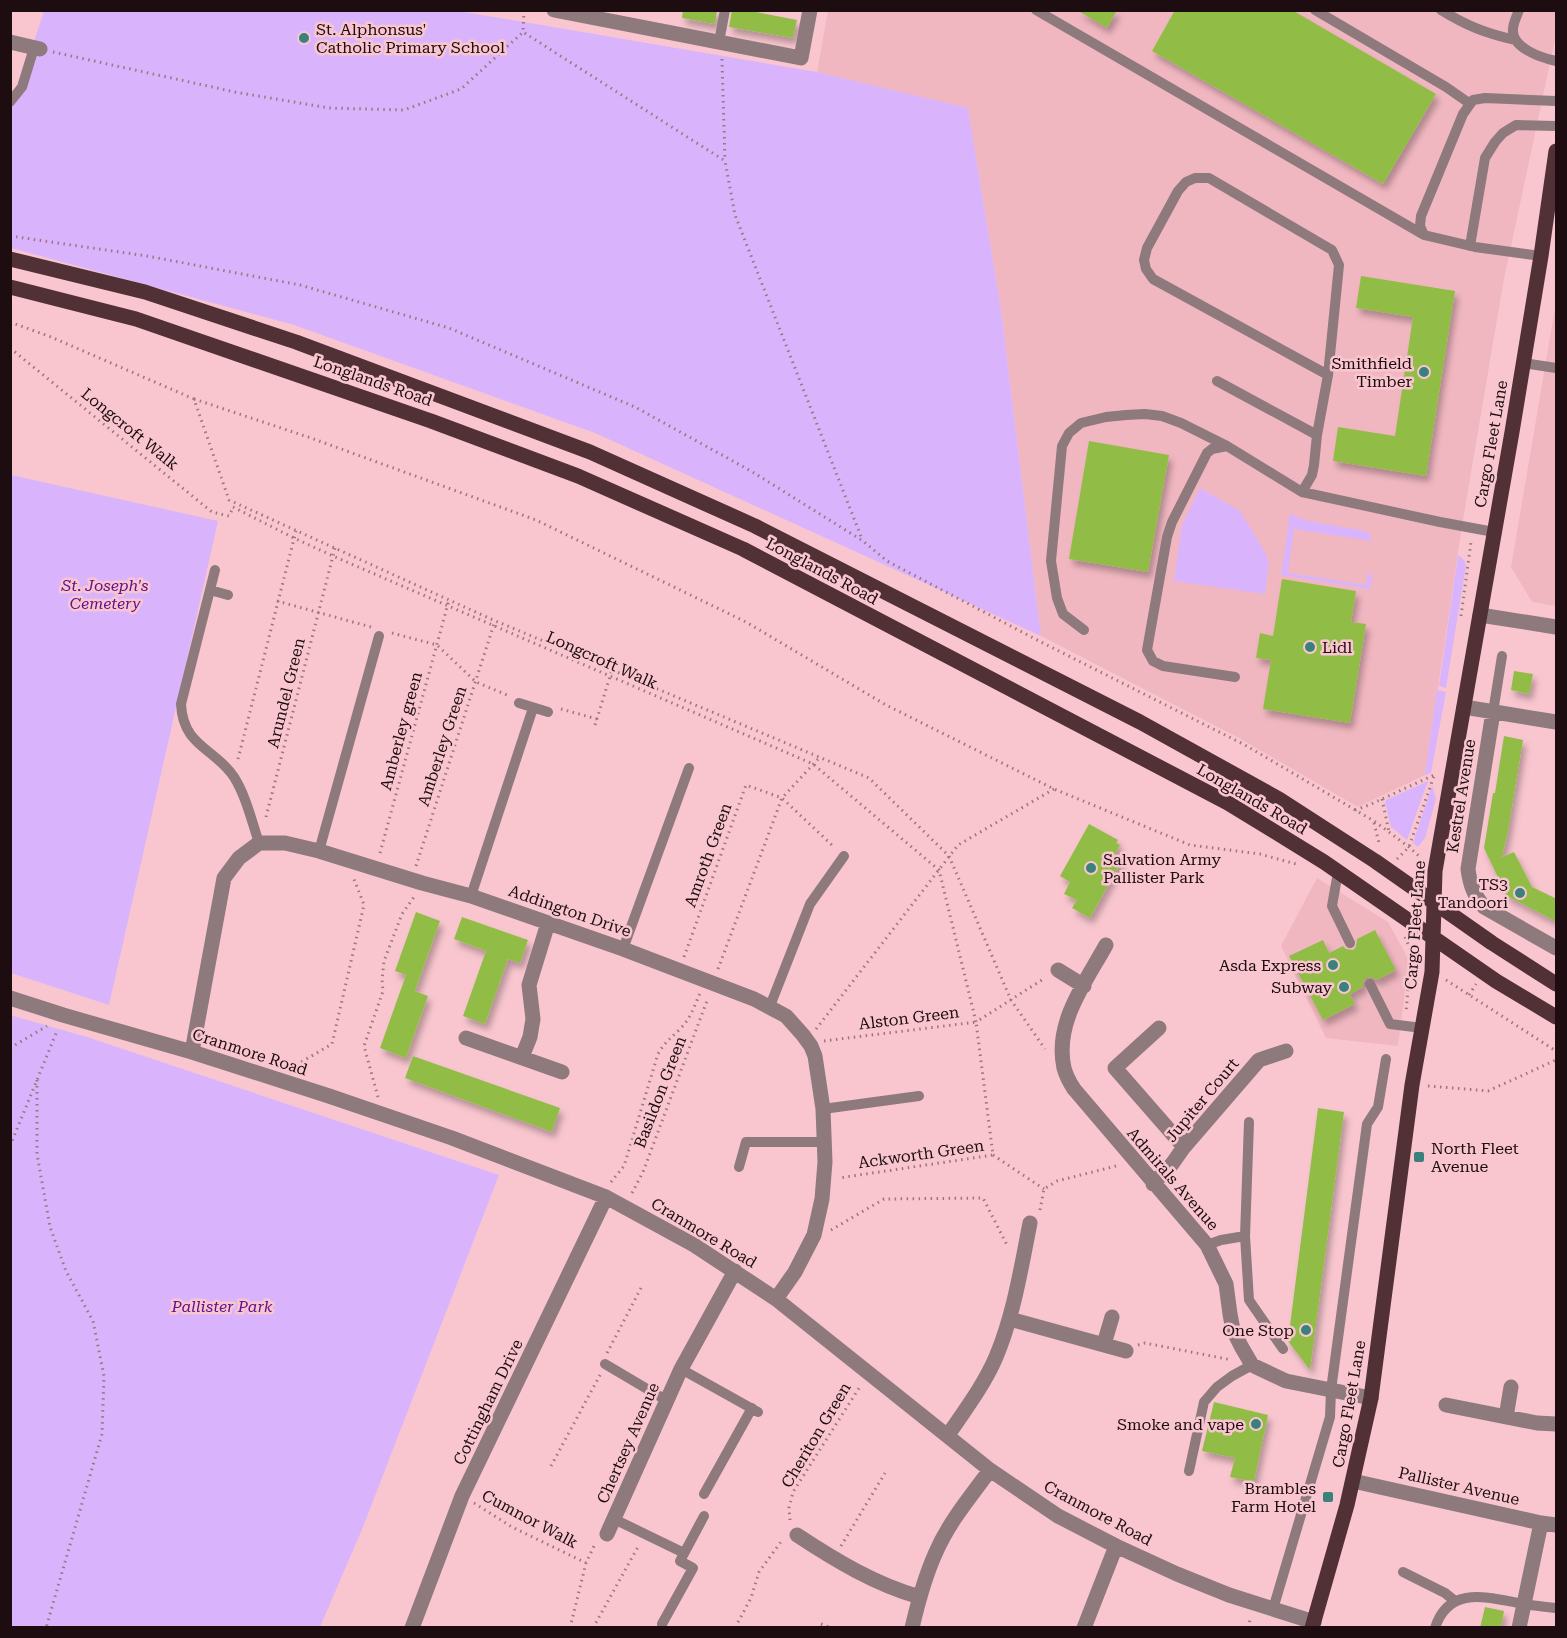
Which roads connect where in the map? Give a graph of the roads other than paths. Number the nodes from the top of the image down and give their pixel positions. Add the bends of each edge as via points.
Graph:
1 (554, 10) edge
2 (725, 10) edge
3 (810, 10) edge
4 (1036, 10) edge
5 (1315, 10) edge
6 (1441, 10) edge
7 (1519, 10) edge
8 (1515, 40) junction
9 (10, 42) edge
10 (720, 42) junction
11 (37, 48) joint
12 (1557, 61) edge
13 (11, 100) edge
14 (1557, 101) edge
15 (1469, 103) junction
16 (1557, 126) edge
17 (1557, 151) edge
18 (1424, 235) junction
19 (1470, 246) junction
20 (1541, 256) junction
21 (10, 259) edge
22 (10, 287) edge
23 (1523, 363) junction
24 (1557, 368) edge
25 (1328, 375) junction
26 (1217, 381) dead end
27 (1317, 435) junction
28 (1227, 446) junction
29 (1302, 492) junction
30 (1494, 532) junction
31 (214, 570) dead end
32 (210, 590) junction
33 (228, 595) dead end
34 (1480, 615) junction
35 (1557, 627) edge
36 (1084, 630) dead end
37 (378, 631) road end
38 (1502, 656) dead end
39 (1235, 678) dead end
40 (519, 703) road end
41 (1464, 707) junction
42 (533, 708) junction
43 (548, 712) road end
44 (1493, 712) junction
45 (1557, 722) edge
46 (689, 768) dead end
47 (259, 843) junction
48 (319, 851) junction
49 (844, 856) road end
50 (1338, 872) junction
51 (471, 896) junction
52 (1435, 902) junction
53 (548, 923) junction
54 (1433, 938) junction
55 (1350, 943) dead end
56 (1106, 945) dead end
57 (1557, 948) edge
58 (623, 949) junction
59 (1058, 970) road end
60 (1370, 984) dead end
61 (1557, 984) edge
62 (1084, 986) junction
63 (10, 998) edge
64 (770, 1006) junction
65 (1557, 1017) edge
66 (1159, 1028) dead end
67 (1422, 1029) junction
68 (466, 1038) dead end
69 (1286, 1051) dead end
70 (192, 1052) junction
71 (522, 1057) junction
72 (1386, 1059) dead end
73 (562, 1072) dead end
74 (919, 1095) dead end
75 (823, 1109) junction
76 (1250, 1122) dead end
77 (824, 1141) junction
78 (1184, 1147) junction
79 (739, 1167) dead end
80 (1153, 1184) junction
81 (603, 1196) junction
82 (1030, 1223) road end
83 (1245, 1236) junction
84 (1207, 1245) junction
85 (735, 1271) junction
86 (776, 1299) junction
87 (1112, 1317) dead end
88 (1010, 1319) junction
89 (1104, 1344) junction
90 (1283, 1349) dead end
91 (1126, 1351) road end
92 (605, 1364) dead end
93 (1252, 1365) junction
94 (681, 1369) junction
95 (1510, 1387) dead end
96 (1331, 1389) junction
97 (1371, 1398) junction
98 (667, 1399) junction
99 (1446, 1405) dead end
100 (1506, 1417) junction
101 (1557, 1424) edge
102 (948, 1435) junction
103 (990, 1470) junction
104 (1189, 1471) dead end
105 (1353, 1481) junction
106 (704, 1494) dead end
107 (704, 1516) dead end
108 (614, 1519) junction
109 (1549, 1524) edge
110 (607, 1534) road end
111 (797, 1535) road end
112 (1116, 1546) junction
113 (684, 1553) junction
114 (1403, 1572) dead end
115 (920, 1597) junction
116 (1455, 1601) junction
117 (1523, 1604) junction
118 (1557, 1608) edge
119 (1273, 1609) junction
120 (662, 1624) dead end
121 (1313, 1625) edge
122 (412, 1628) edge
123 (912, 1628) edge
124 (1084, 1628) edge
125 (1435, 1628) edge
126 (1519, 1628) edge

1 - 10 street
2 - 10 lane
3 - 10 street via 801,58
4 - 18 lane
5 - 15 lane
6 - 8 lane via 1467,26
7 - 8 lane via 1513,30
8 - 12 lane via 1541,57
9 - 11 street
11 - 13 lane via 22,87
14 - 15 lane via 1485,98
15 - 18 lane via 1421,216
16 - 19 lane via 1516,125 1496,142 1485,158
17 - 20 main road, Cargo Fleet Lane
18 - 19 lane
19 - 20 lane
20 - 23 main road, Cargo Fleet Lane
21 - 52 main road, Longlands Road via 156,296 307,346 590,452 755,526 1140,722 1278,799
22 - 50 main road, Longlands Road via 136,319 578,476 743,549 1228,803
23 - 24 lane
23 - 30 main road, Cargo Fleet Lane
25 - 25 lane via 1339,265 1332,249 1209,178 1195,177 1186,182 1147,248 1144,260 1153,279
25 - 27 lane
26 - 27 lane
27 - 29 lane via 1312,475
28 - 29 lane
28 - 36 lane via 1181,423 1145,414 1081,423 1069,433 1062,446 1051,561 1063,614
28 - 39 lane via 1207,453 1172,522 1147,650 1163,666
29 - 30 lane
30 - 34 main road, Cargo Fleet Lane
31 - 32 lane
32 - 33 lane
32 - 47 lane via 181,718 195,741 234,777
34 - 35 street
34 - 41 main road, Cargo Fleet Lane
37 - 48 lane
38 - 44 lane
40 - 42 lane
41 - 44 street
41 - 52 main road, Cargo Fleet Lane via 1435,872
42 - 43 lane
42 - 51 lane
44 - 45 street
44 - 57 street, Kestrel Avenue via 1468,869 1472,890 1484,907
46 - 58 lane
47 - 48 street, Addington Drive via 285,843
47 - 70 street via 239,858 224,878
48 - 51 street, Addington Drive
49 - 64 lane via 810,904
50 - 54 main road, Longlands Road
50 - 55 lane via 1332,906
51 - 53 street, Addington Drive
52 - 54 main road, Cargo Fleet Lane
52 - 61 main road, Longlands Road
53 - 58 street, Addington Drive
53 - 71 street via 529,985 533,1019
54 - 65 main road, Longlands Road
54 - 67 main road, Cargo Fleet Lane via 1432,972
56 - 62 street, Admirals Avenue
58 - 64 street, Addington Drive
59 - 62 street
60 - 67 lane via 1390,1024
62 - 80 street, Admirals Avenue via 1062,1036 1064,1070 1074,1089
63 - 70 street, Cranmore Road
64 - 75 street, Addington Drive via 786,1016 809,1042 818,1067
66 - 78 street via 1115,1068
67 - 97 main road, Cargo Fleet Lane
68 - 71 street
69 - 78 street, Jupiter Court via 1259,1060
70 - 81 street, Cranmore Road via 452,1138
71 - 73 street
72 - 96 lane via 1378,1107 1367,1124
74 - 75 lane
75 - 77 street, Addington Drive
76 - 83 lane
77 - 79 lane via 746,1142
77 - 86 street, Addington Drive via 819,1216 811,1242
78 - 80 street, Jupiter Court
80 - 84 street, Admirals Avenue
81 - 85 street, Cranmore Road
81 - 122 street, Cottingham Drive via 462,1496
82 - 88 street
83 - 84 lane
83 - 90 lane via 1250,1300
84 - 93 street, Admirals Avenue via 1226,1284 1233,1330
85 - 86 street, Cranmore Road
85 - 94 street, Chertsey Avenue
86 - 102 street, Cranmore Road
87 - 89 street
88 - 89 street
88 - 102 street via 983,1382
89 - 91 street
92 - 98 lane
93 - 96 street via 1286,1381
93 - 104 lane via 1217,1387 1204,1402
94 - 98 street, Chertsey Avenue
94 - 106 lane via 755,1410
95 - 100 street
96 - 97 street
96 - 119 lane via 1330,1417
97 - 105 main road, Cargo Fleet Lane
98 - 108 street, Chertsey Avenue
99 - 100 street
100 - 101 street
102 - 103 street, Cranmore Road
103 - 112 street, Cranmore Road via 1058,1516
103 - 115 street via 936,1551
105 - 109 street, Pallister Avenue
105 - 121 main road, Cargo Fleet Lane
107 - 113 lane
108 - 110 street, Chertsey Avenue
108 - 113 lane
109 - 117 street
111 - 115 street via 898,1591
112 - 119 street, Cranmore Road via 1229,1595
112 - 124 street
113 - 120 lane via 680,1561 693,1568
114 - 116 lane
115 - 123 street
116 - 117 lane via 1493,1597
116 - 125 lane via 1445,1608
117 - 118 lane
117 - 126 street
119 - 121 street, Cranmore Road

